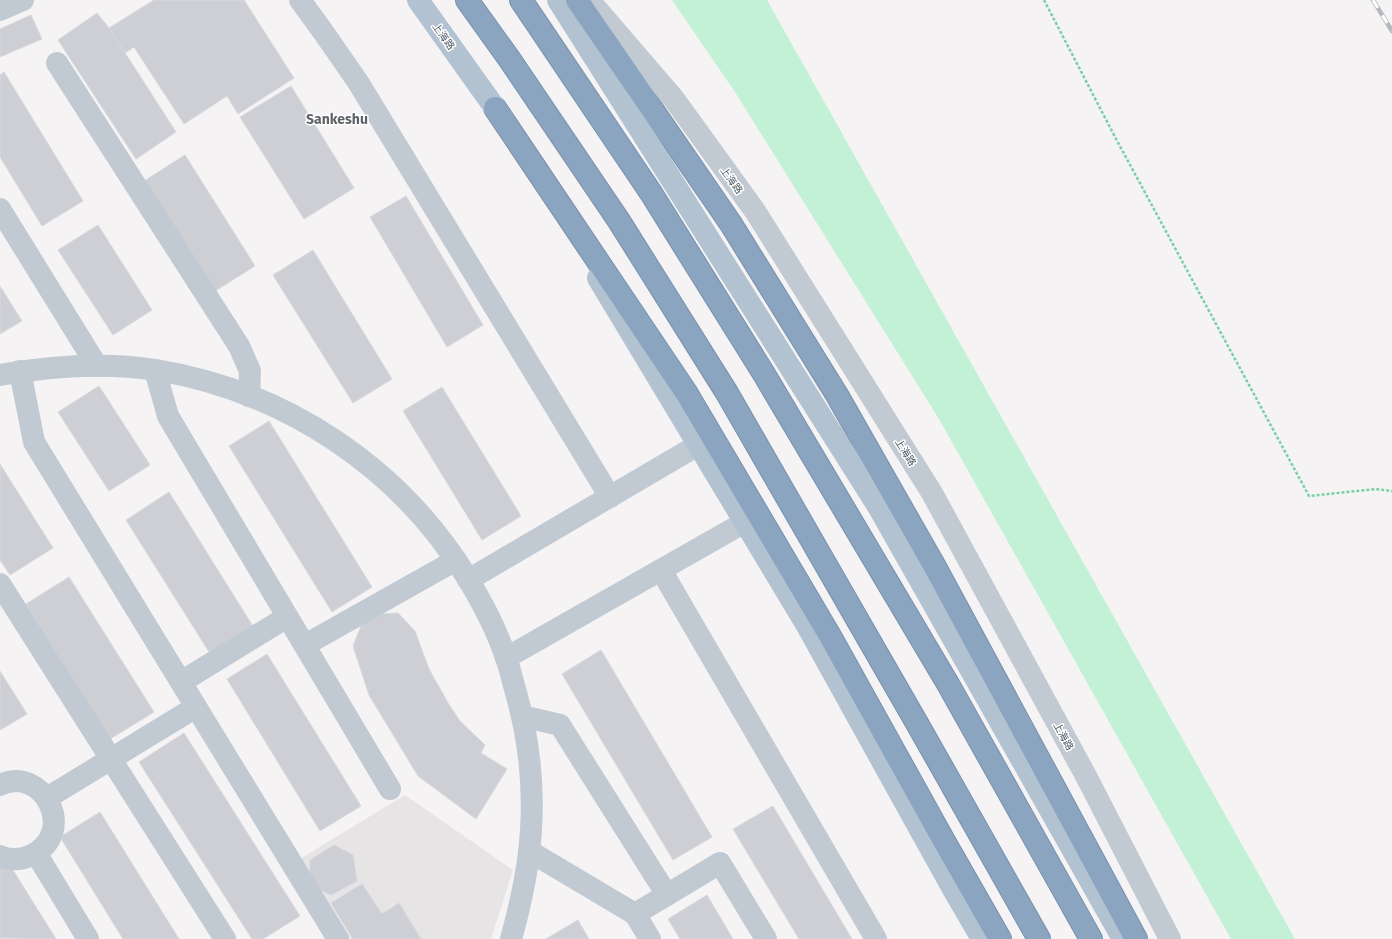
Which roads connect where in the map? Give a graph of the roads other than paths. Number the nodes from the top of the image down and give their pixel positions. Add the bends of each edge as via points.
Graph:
1 (23, 0) edge
2 (300, 0) edge
3 (418, 0) edge
4 (467, 0) edge
5 (521, 0) edge
6 (558, 0) edge
7 (577, 0) edge
8 (589, 0) edge
9 (0, 10) edge
10 (57, 63) dead end
11 (495, 108) junction
12 (0, 209) edge
13 (97, 366) junction
14 (155, 370) junction
15 (10, 373) edge
16 (249, 396) junction
17 (698, 445) junction
18 (610, 497) junction
19 (745, 522) junction
20 (456, 560) junction
21 (661, 570) junction
22 (468, 580) junction
23 (0, 584) edge
24 (287, 616) junction
25 (305, 645) junction
26 (506, 658) junction
27 (181, 682) junction
28 (196, 707) junction
29 (522, 716) junction
30 (111, 759) junction
31 (0, 785) edge
32 (390, 789) dead end
33 (47, 798) junction
34 (529, 851) junction
35 (36, 853) junction
36 (0, 856) edge
37 (667, 895) junction
38 (635, 914) junction
39 (88, 939) edge
40 (225, 939) edge
41 (338, 939) edge
42 (511, 939) edge
43 (650, 939) edge
44 (766, 939) edge
45 (876, 939) edge
46 (982, 939) edge
47 (1000, 939) edge
48 (1039, 939) edge
49 (1091, 939) edge
50 (1123, 939) edge
51 (1136, 939) edge
52 (1170, 939) edge

1 - 9 street
2 - 18 street via 358,82
3 - 11 main road, 上海路
4 - 48 highway via 515,66 619,221 727,393
5 - 49 highway via 651,193 764,374 952,691
6 - 50 main road via 879,508
7 - 51 highway via 731,224 837,394 927,553
8 - 52 street, 上海路 via 674,99 754,211 932,493 1086,776
10 - 16 street via 239,346 250,371
11 - 17 main road, 上海路
11 - 47 highway via 687,394 826,629
12 - 13 street
13 - 14 street
13 - 15 street
14 - 16 street via 195,378
14 - 24 street via 168,416
15 - 27 street via 34,442
16 - 20 street via 308,423 342,444 374,469 427,522
17 - 18 street
17 - 19 main road, 上海路
18 - 22 street
19 - 21 street
19 - 46 main road, 上海路 via 806,624
20 - 22 street
20 - 25 street
21 - 26 street
21 - 45 street
22 - 26 street
23 - 30 street
24 - 25 street
24 - 27 street
25 - 32 street
26 - 29 street
27 - 28 street
28 - 30 street
28 - 41 street
29 - 34 street via 528,748 531,789
29 - 37 street via 560,725
30 - 33 street
30 - 40 street
31 - 33 street via 16,782 28,784 39,789
33 - 35 street via 54,822 52,834
34 - 38 street
34 - 42 street via 519,910
35 - 36 street via 13,860
35 - 39 street
37 - 38 street
37 - 44 street via 720,863
38 - 43 street

